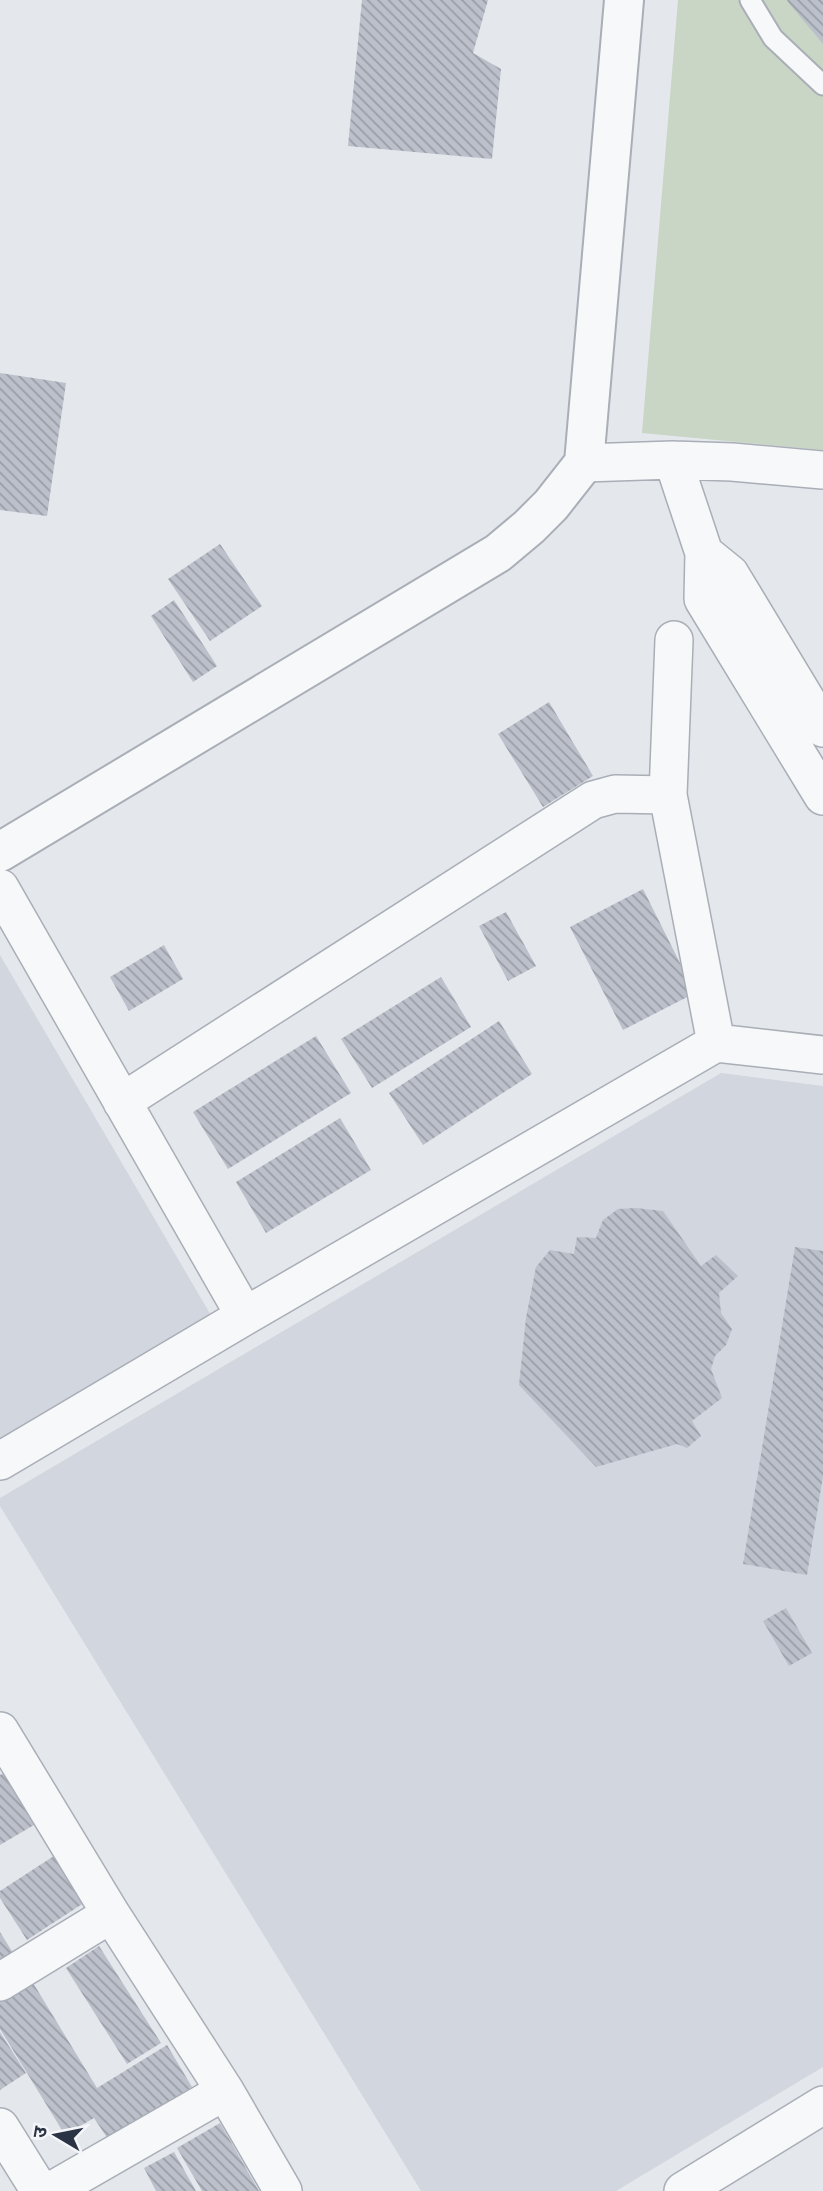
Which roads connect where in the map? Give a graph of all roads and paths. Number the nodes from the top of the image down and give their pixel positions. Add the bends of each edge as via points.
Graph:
1 (624, 0) edge
2 (750, 0) edge
3 (823, 85) edge
4 (673, 460) junction
5 (584, 463) junction
6 (823, 470) edge
7 (704, 553) junction
8 (674, 640) dead end
9 (823, 728) edge
10 (668, 795) junction
11 (823, 796) edge
12 (0, 852) edge
13 (0, 888) edge
14 (823, 1029) edge
15 (716, 1043) junction
16 (787, 1051) junction
17 (823, 1055) edge
18 (122, 1102) junction
19 (245, 1316) junction
20 (0, 1461) edge
21 (0, 1731) edge
22 (111, 1914) junction
23 (0, 1982) edge
24 (225, 2091) junction
25 (823, 2105) edge
26 (0, 2127) edge
27 (40, 2191) edge
28 (51, 2191) edge
29 (284, 2191) edge
30 (683, 2191) edge

1 - 5 street
2 - 3 lane via 773,38
4 - 5 street
4 - 6 street
4 - 7 street
5 - 12 street via 551,506 498,553
7 - 9 street via 730,574
7 - 11 street via 704,599
8 - 10 street
10 - 15 street
10 - 18 street via 615,794 593,800
13 - 18 street
14 - 16 street
15 - 16 street
15 - 19 street
16 - 17 street
18 - 19 street
19 - 20 street
21 - 22 street
22 - 23 street
22 - 24 street
24 - 28 street
24 - 29 street
25 - 30 street
26 - 27 street

